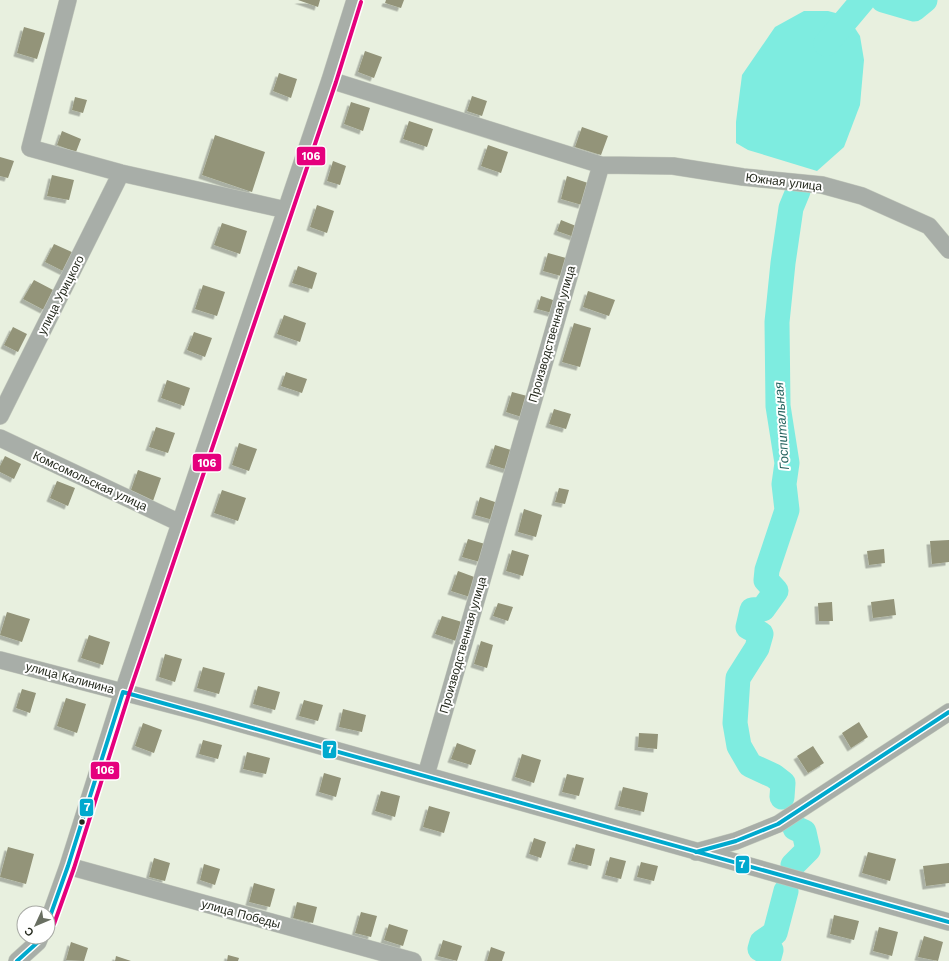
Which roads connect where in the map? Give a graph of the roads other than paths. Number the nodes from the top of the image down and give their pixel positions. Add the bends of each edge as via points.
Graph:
1 (68, 0) edge
2 (355, 0) edge
3 (330, 80) junction
4 (600, 166) junction
5 (121, 173) junction
6 (286, 210) junction
7 (949, 250) edge
8 (0, 416) edge
9 (0, 438) edge
10 (180, 523) junction
11 (0, 660) edge
12 (123, 692) junction
13 (949, 712) edge
14 (426, 775) junction
15 (696, 852) junction
16 (68, 866) junction
17 (54, 905) edge
18 (949, 922) edge
19 (35, 945) edge
20 (17, 961) edge
21 (413, 961) edge

1 - 5 street via 30,148
2 - 3 street
3 - 4 street
3 - 6 street
4 - 7 street, Южная улица via 673,166 743,177 822,185 862,196 929,226
4 - 14 street, Производственная улица
5 - 6 street
5 - 8 street, улица Урицкого
6 - 10 street
9 - 10 street, Комсомольская улица
10 - 12 street
11 - 12 street, улица Калинина
12 - 14 street, улица Калинина
12 - 16 street
13 - 15 street via 778,824 736,841
14 - 15 street, улица Калинина
15 - 18 street, улица Калинина
16 - 17 street
16 - 21 street, улица Победы
19 - 20 street

